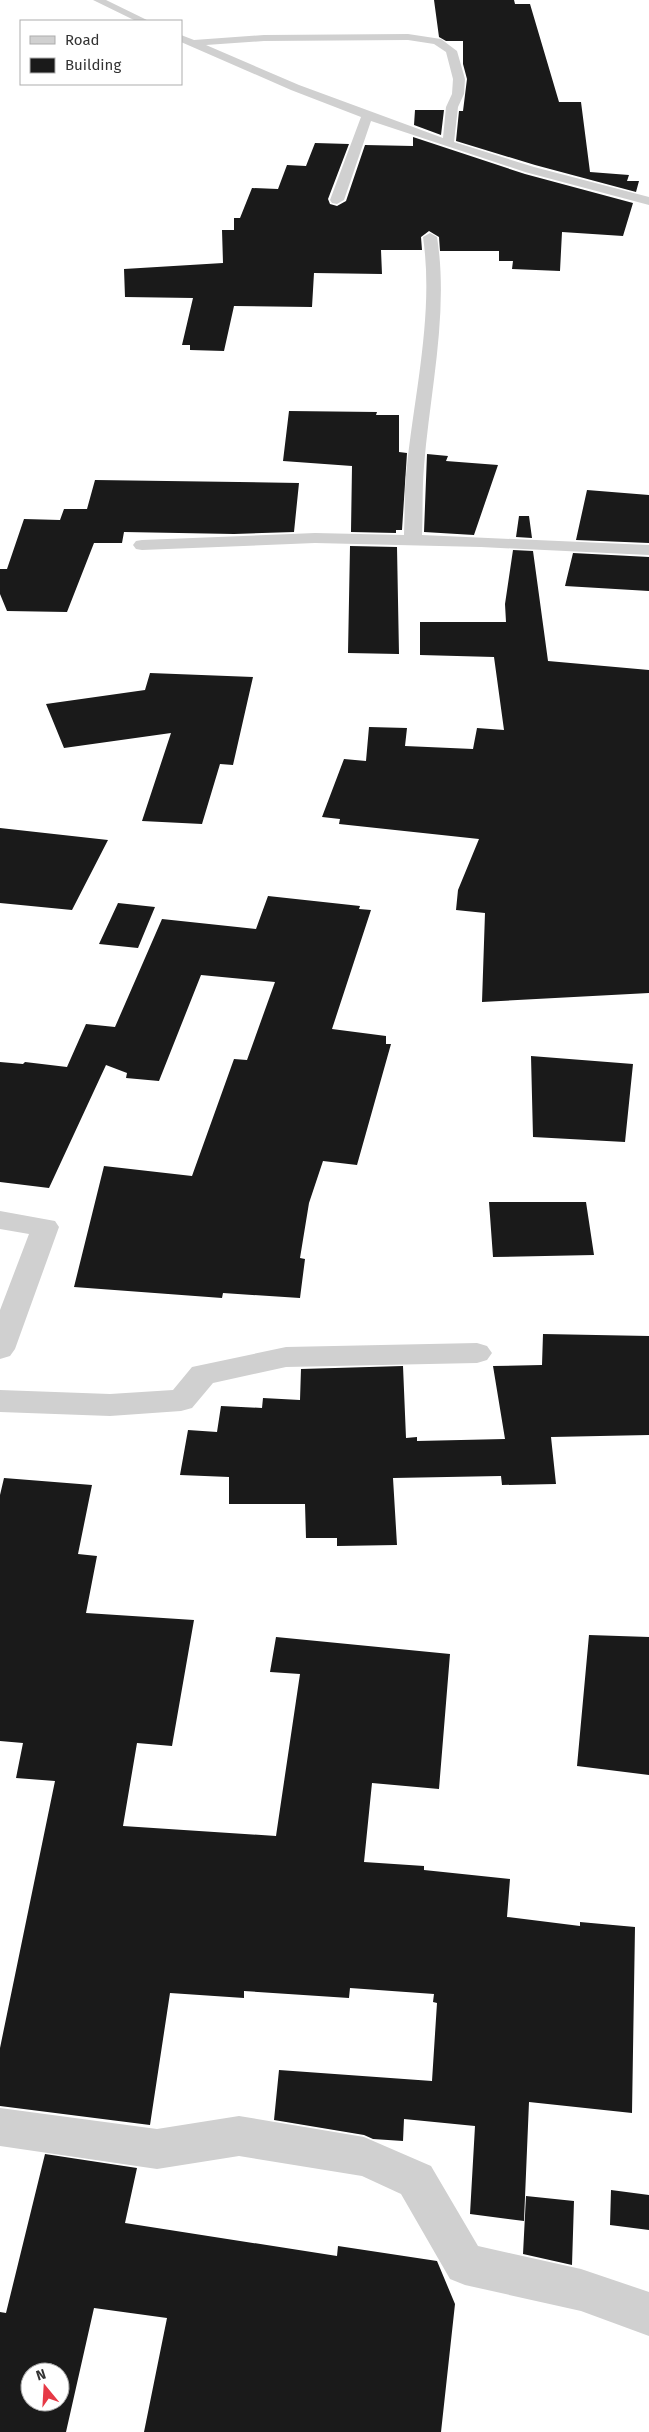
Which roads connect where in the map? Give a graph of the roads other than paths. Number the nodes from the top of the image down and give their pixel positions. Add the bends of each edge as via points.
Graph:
1 (98, 0) edge
2 (142, 20) edge
3 (187, 41) edge
4 (367, 116) junction
5 (448, 144) junction
6 (338, 200) dead end
7 (649, 201) edge
8 (430, 237) dead end
9 (412, 540) junction
10 (142, 545) dead end
11 (649, 550) edge
12 (0, 1220) edge
13 (0, 1350) edge
14 (476, 1353) dead end
15 (0, 1401) edge
16 (0, 2127) edge
17 (649, 2314) edge

1 - 2 street
3 - 4 street via 258,74
3 - 5 street via 378,37 417,37 437,41 451,50 459,79
4 - 5 street
4 - 6 street
5 - 7 street
8 - 9 street via 435,270 415,468
9 - 10 street via 315,538
9 - 11 street
12 - 13 street via 45,1227
14 - 15 street via 286,1357 202,1374 182,1400 110,1405
16 - 17 street via 157,2149 239,2136 364,2157 416,2180 465,2264 581,2290

